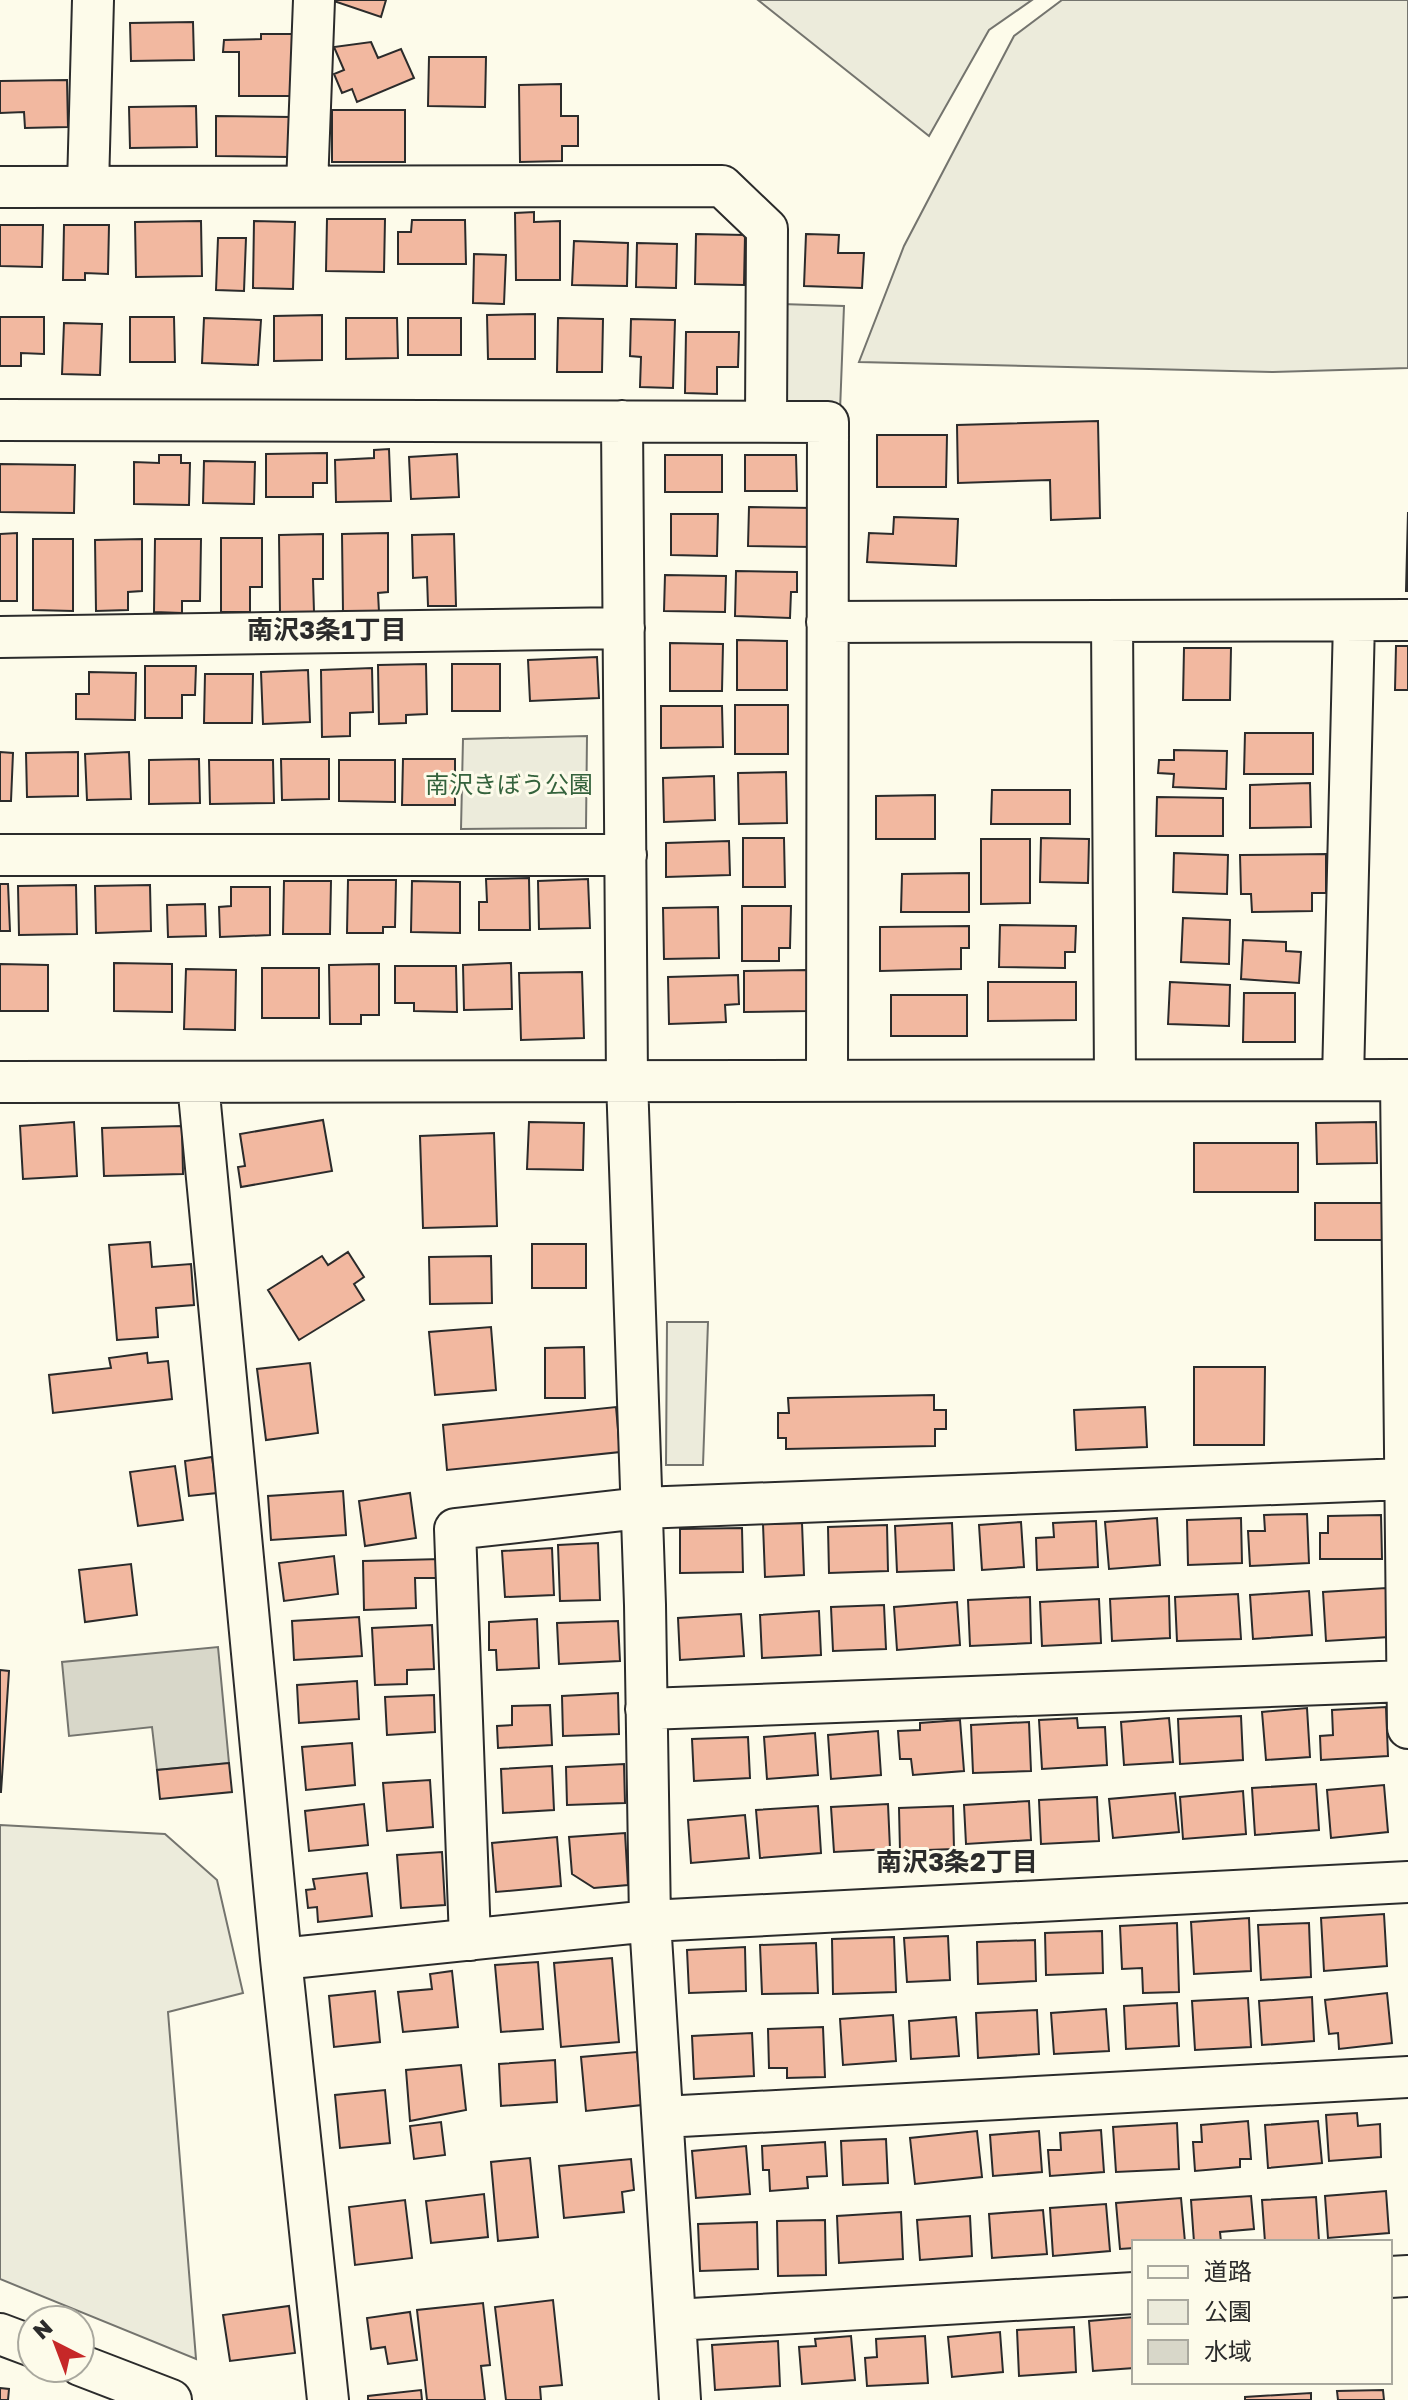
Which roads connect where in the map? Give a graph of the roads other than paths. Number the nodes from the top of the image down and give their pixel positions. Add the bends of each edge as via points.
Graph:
1 (93, 0) edge
2 (314, 0) edge
3 (88, 186) junction
4 (307, 186) junction
5 (0, 187) edge
6 (0, 420) edge
7 (622, 421) junction
8 (766, 421) junction
9 (1408, 620) edge
10 (1112, 621) junction
11 (1354, 621) junction
12 (827, 622) junction
13 (624, 628) junction
14 (0, 637) edge
15 (0, 855) edge
16 (626, 855) junction
17 (1115, 1078) junction
18 (827, 1079) junction
19 (1343, 1079) junction
20 (627, 1080) junction
21 (1404, 1080) edge
22 (0, 1082) edge
23 (198, 1083) junction
24 (1405, 1479) junction
25 (641, 1508) junction
26 (1407, 1681) edge
27 (646, 1709) junction
28 (1408, 1728) edge
29 (1408, 1882) edge
30 (650, 1921) junction
31 (470, 1940) junction
32 (281, 1959) junction
33 (1408, 2077) edge
34 (663, 2117) junction
35 (1132, 2293) edge
36 (675, 2320) junction
37 (96, 2371) edge
38 (171, 2400) edge
39 (328, 2400) edge
40 (680, 2400) edge

1 - 3 street
2 - 4 street
3 - 4 street
3 - 5 street
4 - 8 street via 722,186 767,229
6 - 7 street
7 - 8 street
7 - 13 street
8 - 12 street via 828,422
9 - 11 street
10 - 11 street
10 - 12 street
10 - 17 street
11 - 19 street
12 - 18 street
13 - 14 street
13 - 16 street
15 - 16 street
16 - 20 street
17 - 18 street
17 - 19 street
18 - 20 street
19 - 21 street
20 - 23 street
20 - 25 street
21 - 24 street
22 - 23 street
23 - 32 street
24 - 25 street
24 - 26 street
25 - 27 street
25 - 31 street via 455,1529
26 - 27 street
26 - 28 street
27 - 30 street
29 - 30 street
30 - 31 street
30 - 34 street
31 - 32 street
32 - 39 street
33 - 34 street
34 - 36 street
35 - 36 street
36 - 40 street
37 - 38 street

